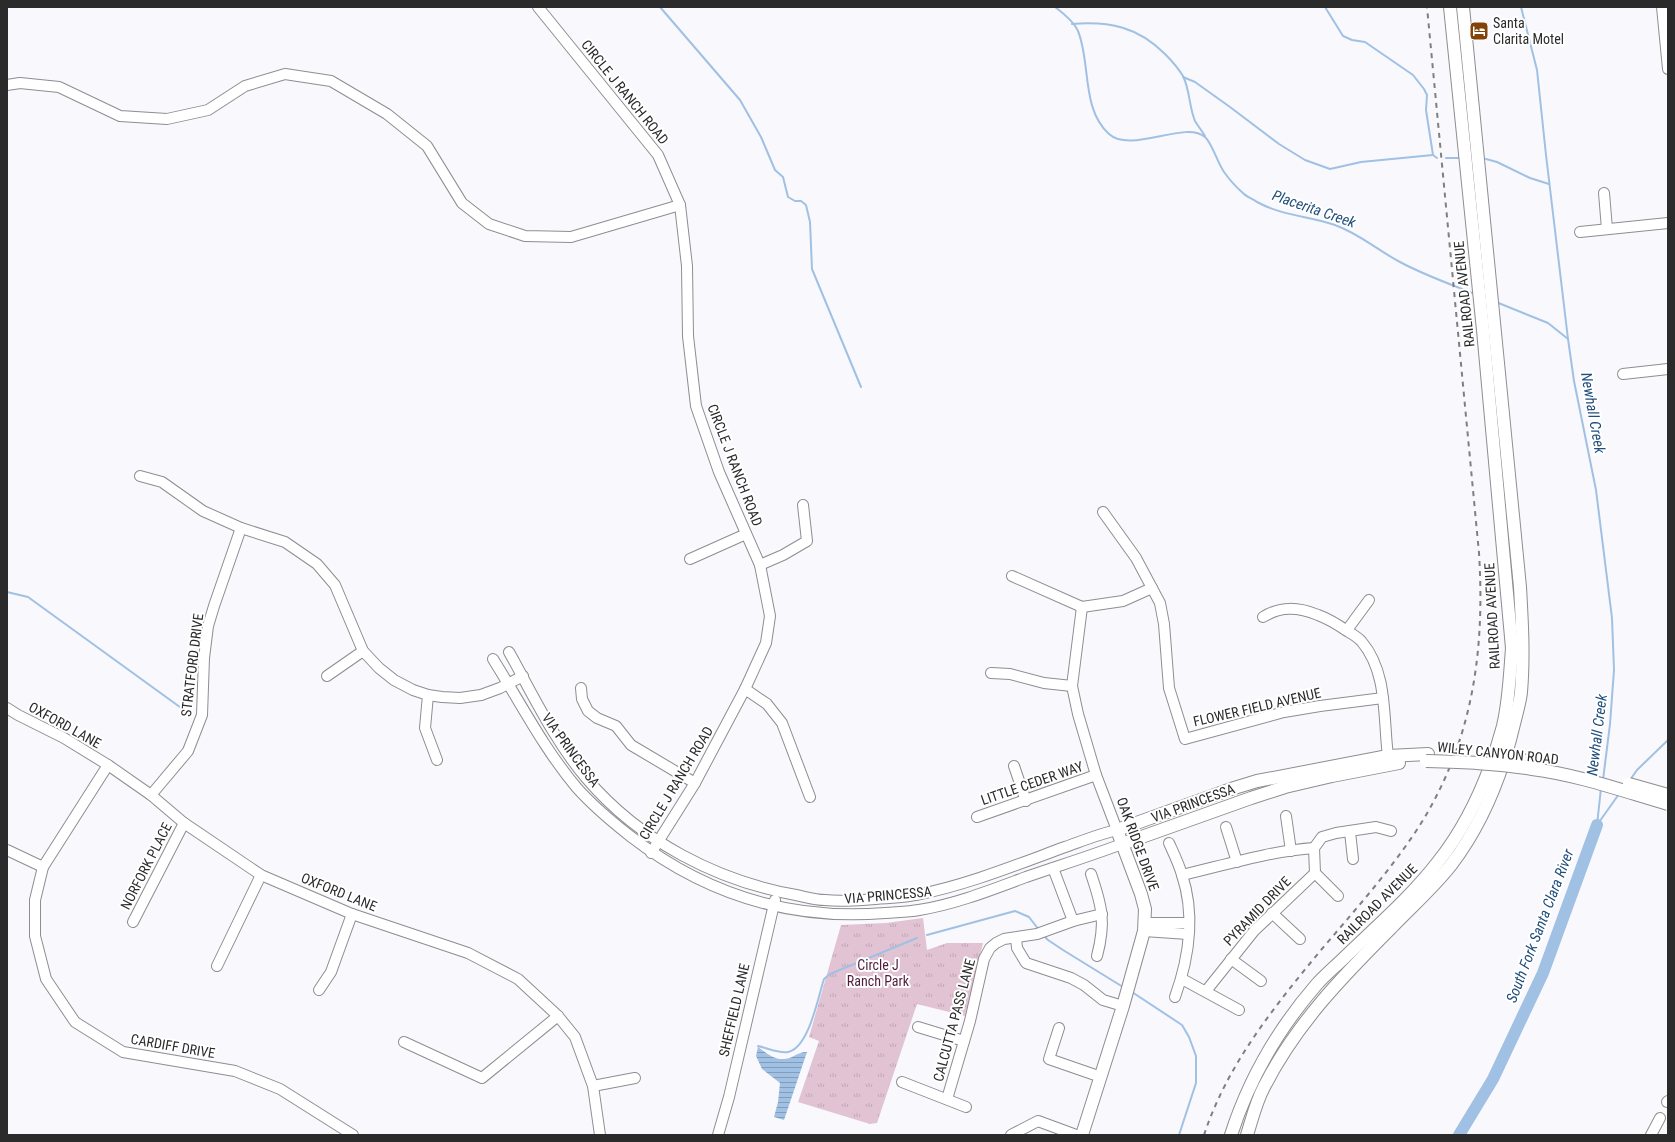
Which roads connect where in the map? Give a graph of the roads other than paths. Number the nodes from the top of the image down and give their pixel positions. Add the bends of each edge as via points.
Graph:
1 (538, 7) edge
2 (1450, 7) edge
3 (1456, 7) edge
4 (1463, 7) edge
5 (1662, 7) edge
6 (1467, 50) junction
7 (1668, 69) edge
8 (7, 85) edge
9 (1604, 193) dead end
10 (680, 205) junction
11 (1668, 224) edge
12 (1607, 229) junction
13 (1580, 232) dead end
14 (1668, 370) edge
15 (1623, 374) dead end
16 (140, 476) dead end
17 (803, 505) dead end
18 (1103, 512) dead end
19 (241, 528) junction
20 (746, 534) junction
21 (690, 560) dead end
22 (760, 565) junction
23 (1012, 576) dead end
24 (1152, 588) junction
25 (1369, 600) dead end
26 (1082, 607) junction
27 (1263, 617) dead end
28 (1346, 630) junction
29 (363, 651) junction
30 (509, 652) dead end
31 (493, 659) dead end
32 (991, 673) dead end
33 (327, 676) dead end
34 (523, 676) junction
35 (508, 684) junction
36 (1072, 686) junction
37 (582, 688) dead end
38 (746, 690) junction
39 (428, 695) junction
40 (1383, 698) junction
41 (7, 708) edge
42 (1427, 757) junction
43 (437, 760) dead end
44 (1391, 760) junction
45 (108, 765) junction
46 (1014, 766) dead end
47 (1096, 776) junction
48 (695, 783) junction
49 (151, 795) junction
50 (1668, 795) edge
51 (810, 797) dead end
52 (1026, 801) junction
53 (1668, 804) edge
54 (1286, 816) dead end
55 (977, 817) dead end
56 (184, 823) junction
57 (1226, 827) dead end
58 (1117, 830) junction
59 (1391, 831) dead end
60 (1350, 832) junction
61 (658, 841) junction
62 (1169, 843) dead end
63 (1122, 844) junction
64 (1314, 848) junction
65 (7, 850) edge
66 (1291, 851) junction
67 (651, 853) junction
68 (1353, 859) dead end
69 (1237, 862) junction
70 (43, 867) junction
71 (1053, 868) junction
72 (1315, 873) junction
73 (1091, 874) dead end
74 (261, 875) junction
75 (1182, 876) junction
76 (776, 892) junction
77 (1338, 896) dead end
78 (773, 906) junction
79 (1272, 913) junction
80 (352, 914) junction
81 (1102, 914) junction
82 (1073, 921) junction
83 (133, 922) dead end
84 (1189, 923) junction
85 (1145, 927) junction
86 (1188, 934) junction
87 (1016, 938) junction
88 (1300, 939) dead end
89 (1097, 956) dead end
90 (1231, 959) junction
91 (217, 966) dead end
92 (1182, 978) junction
93 (1261, 981) dead end
94 (319, 990) dead end
95 (1206, 991) junction
96 (1175, 996) dead end
97 (1123, 1006) junction
98 (1239, 1010) dead end
99 (558, 1016) junction
100 (918, 1027) dead end
101 (1059, 1028) dead end
102 (964, 1041) junction
103 (404, 1042) dead end
104 (1101, 1077) junction
105 (635, 1078) dead end
106 (902, 1082) dead end
107 (593, 1086) junction
108 (947, 1099) junction
109 (966, 1107) dead end
110 (1660, 1118) dead end
111 (353, 1135) edge
112 (600, 1135) edge
113 (718, 1135) edge
114 (1011, 1135) edge
115 (1076, 1135) edge
116 (1082, 1135) edge
117 (1231, 1135) edge
118 (1247, 1135) edge
119 (1651, 1135) edge

1 - 10 street, CIRCLE J RANCH ROAD via 658,155
2 - 117 main road, RAILROAD AVENUE via 1512,648 1503,726 1488,772 1455,839 1416,889 1318,983 1301,1005 1254,1076
3 - 6 main road via 1459,38
4 - 6 main road, RAILROAD AVENUE
5 - 7 street
6 - 118 main road, RAILROAD AVENUE via 1520,587 1523,649 1521,694 1511,738 1492,796 1474,831 1451,866 1423,898 1336,984 1304,1022 1263,1088
8 - 10 street via 20,83 59,87 120,116 167,120 208,110 245,86 285,74 331,81 387,114 426,146 462,203 489,224 525,236 571,237
9 - 12 street
10 - 20 street, CIRCLE J RANCH ROAD via 687,266 688,336 696,406
11 - 12 street
12 - 13 street
14 - 15 street
16 - 19 street via 162,482 203,511
17 - 22 street via 807,541
18 - 24 street via 1136,558
19 - 29 street via 285,542 317,564 335,585
19 - 49 street, STRATFORD DRIVE via 208,626 202,715 188,751
20 - 21 street
20 - 22 street, CIRCLE J RANCH ROAD
22 - 38 street, CIRCLE J RANCH ROAD via 770,616 766,643
23 - 26 street
24 - 26 street via 1123,601
24 - 40 street, FLOWER FIELD AVENUE via 1160,604 1164,624 1169,688 1185,739 1284,712
25 - 28 street
26 - 36 street, OAK RIDGE DRIVE
27 - 28 street via 1274,610 1308,611 1332,619
28 - 40 street via 1361,641 1371,656 1379,675
29 - 33 street
29 - 39 street via 394,680
30 - 34 street, VIA PRINCESSA
31 - 35 street, VIA PRINCESSA
32 - 36 street via 1010,674 1044,684
34 - 35 street
34 - 61 street, VIA PRINCESSA via 559,740 587,778 610,803
35 - 39 street via 481,695 460,698
35 - 67 street, VIA PRINCESSA via 547,748 576,787 595,807
36 - 47 street, OAK RIDGE DRIVE
37 - 48 street via 582,699 588,711 616,726 631,745
38 - 48 street, CIRCLE J RANCH ROAD
38 - 51 street via 767,704 782,723
39 - 43 street via 425,728
40 - 44 street
41 - 45 street, OXFORD LANE
42 - 44 main road, WILEY CANYON ROAD
42 - 50 main road, WILEY CANYON ROAD, bridge via 1510,758 1541,762
42 - 53 main road, WILEY CANYON ROAD, bridge via 1532,769 1606,785
44 - 58 main road, VIA PRINCESSA via 1292,774 1238,787
44 - 63 main road, VIA PRINCESSA via 1286,787
45 - 49 street, OXFORD LANE
45 - 70 street, CARDIFF DRIVE
46 - 52 street
47 - 52 street, LITTLE CEDER WAY
47 - 58 street, OAK RIDGE DRIVE
48 - 61 street, CIRCLE J RANCH ROAD
49 - 56 street, OXFORD LANE
52 - 55 street, LITTLE CEDER WAY
54 - 66 street
56 - 74 street, OXFORD LANE
56 - 83 street, NORFORK PLACE
57 - 69 street
58 - 63 main road, OAK RIDGE DRIVE
58 - 76 street, VIA PRINCESSA via 969,881 914,896 825,900
59 - 60 street via 1376,827
60 - 64 street via 1322,837
60 - 68 street
61 - 67 street, CIRCLE J RANCH ROAD
61 - 76 street, VIA PRINCESSA via 716,872
62 - 75 street
63 - 71 street, VIA PRINCESSA
63 - 85 main road, OAK RIDGE DRIVE via 1141,894 1145,909
64 - 66 street
64 - 72 street
65 - 70 street
66 - 69 street
67 - 78 street, VIA PRINCESSA via 698,880
69 - 75 street
70 - 111 street, CARDIFF DRIVE via 36,900 35,936 46,979 76,1022 123,1052 235,1071 273,1086
71 - 78 street, VIA PRINCESSA via 950,903 917,911 837,915
71 - 82 street
72 - 77 street
72 - 79 street, PYRAMID DRIVE
73 - 81 street via 1100,899
74 - 80 street, OXFORD LANE
74 - 91 street
75 - 84 street via 1189,909
76 - 78 street, SHEFFIELD LANE
78 - 113 street, SHEFFIELD LANE via 729,1098
79 - 88 street
79 - 90 street, PYRAMID DRIVE
80 - 94 street via 331,972
80 - 99 street, OXFORD LANE via 468,953 518,979
81 - 82 street, CALCUTTA PASS LANE
81 - 89 street via 1102,936
82 - 87 street, CALCUTTA PASS LANE via 1037,934
84 - 85 street
84 - 86 street
85 - 86 street
85 - 97 main road, OAK RIDGE DRIVE
86 - 92 street
87 - 97 street via 1017,948 1026,963 1071,978 1103,1000
87 - 102 street, CALCUTTA PASS LANE via 996,943 984,959
90 - 93 street
90 - 95 street, PYRAMID DRIVE
92 - 95 street
92 - 96 street
95 - 98 street
97 - 104 main road, OAK RIDGE DRIVE
99 - 103 street via 482,1078
99 - 107 street, OXFORD LANE via 575,1037
100 - 102 street
101 - 104 street via 1049,1060
102 - 108 street, CALCUTTA PASS LANE
104 - 116 main road, OAK RIDGE DRIVE
105 - 107 street
106 - 108 street
107 - 112 street, OXFORD LANE
108 - 109 street
110 - 119 street
114 - 115 street via 1038,1121

